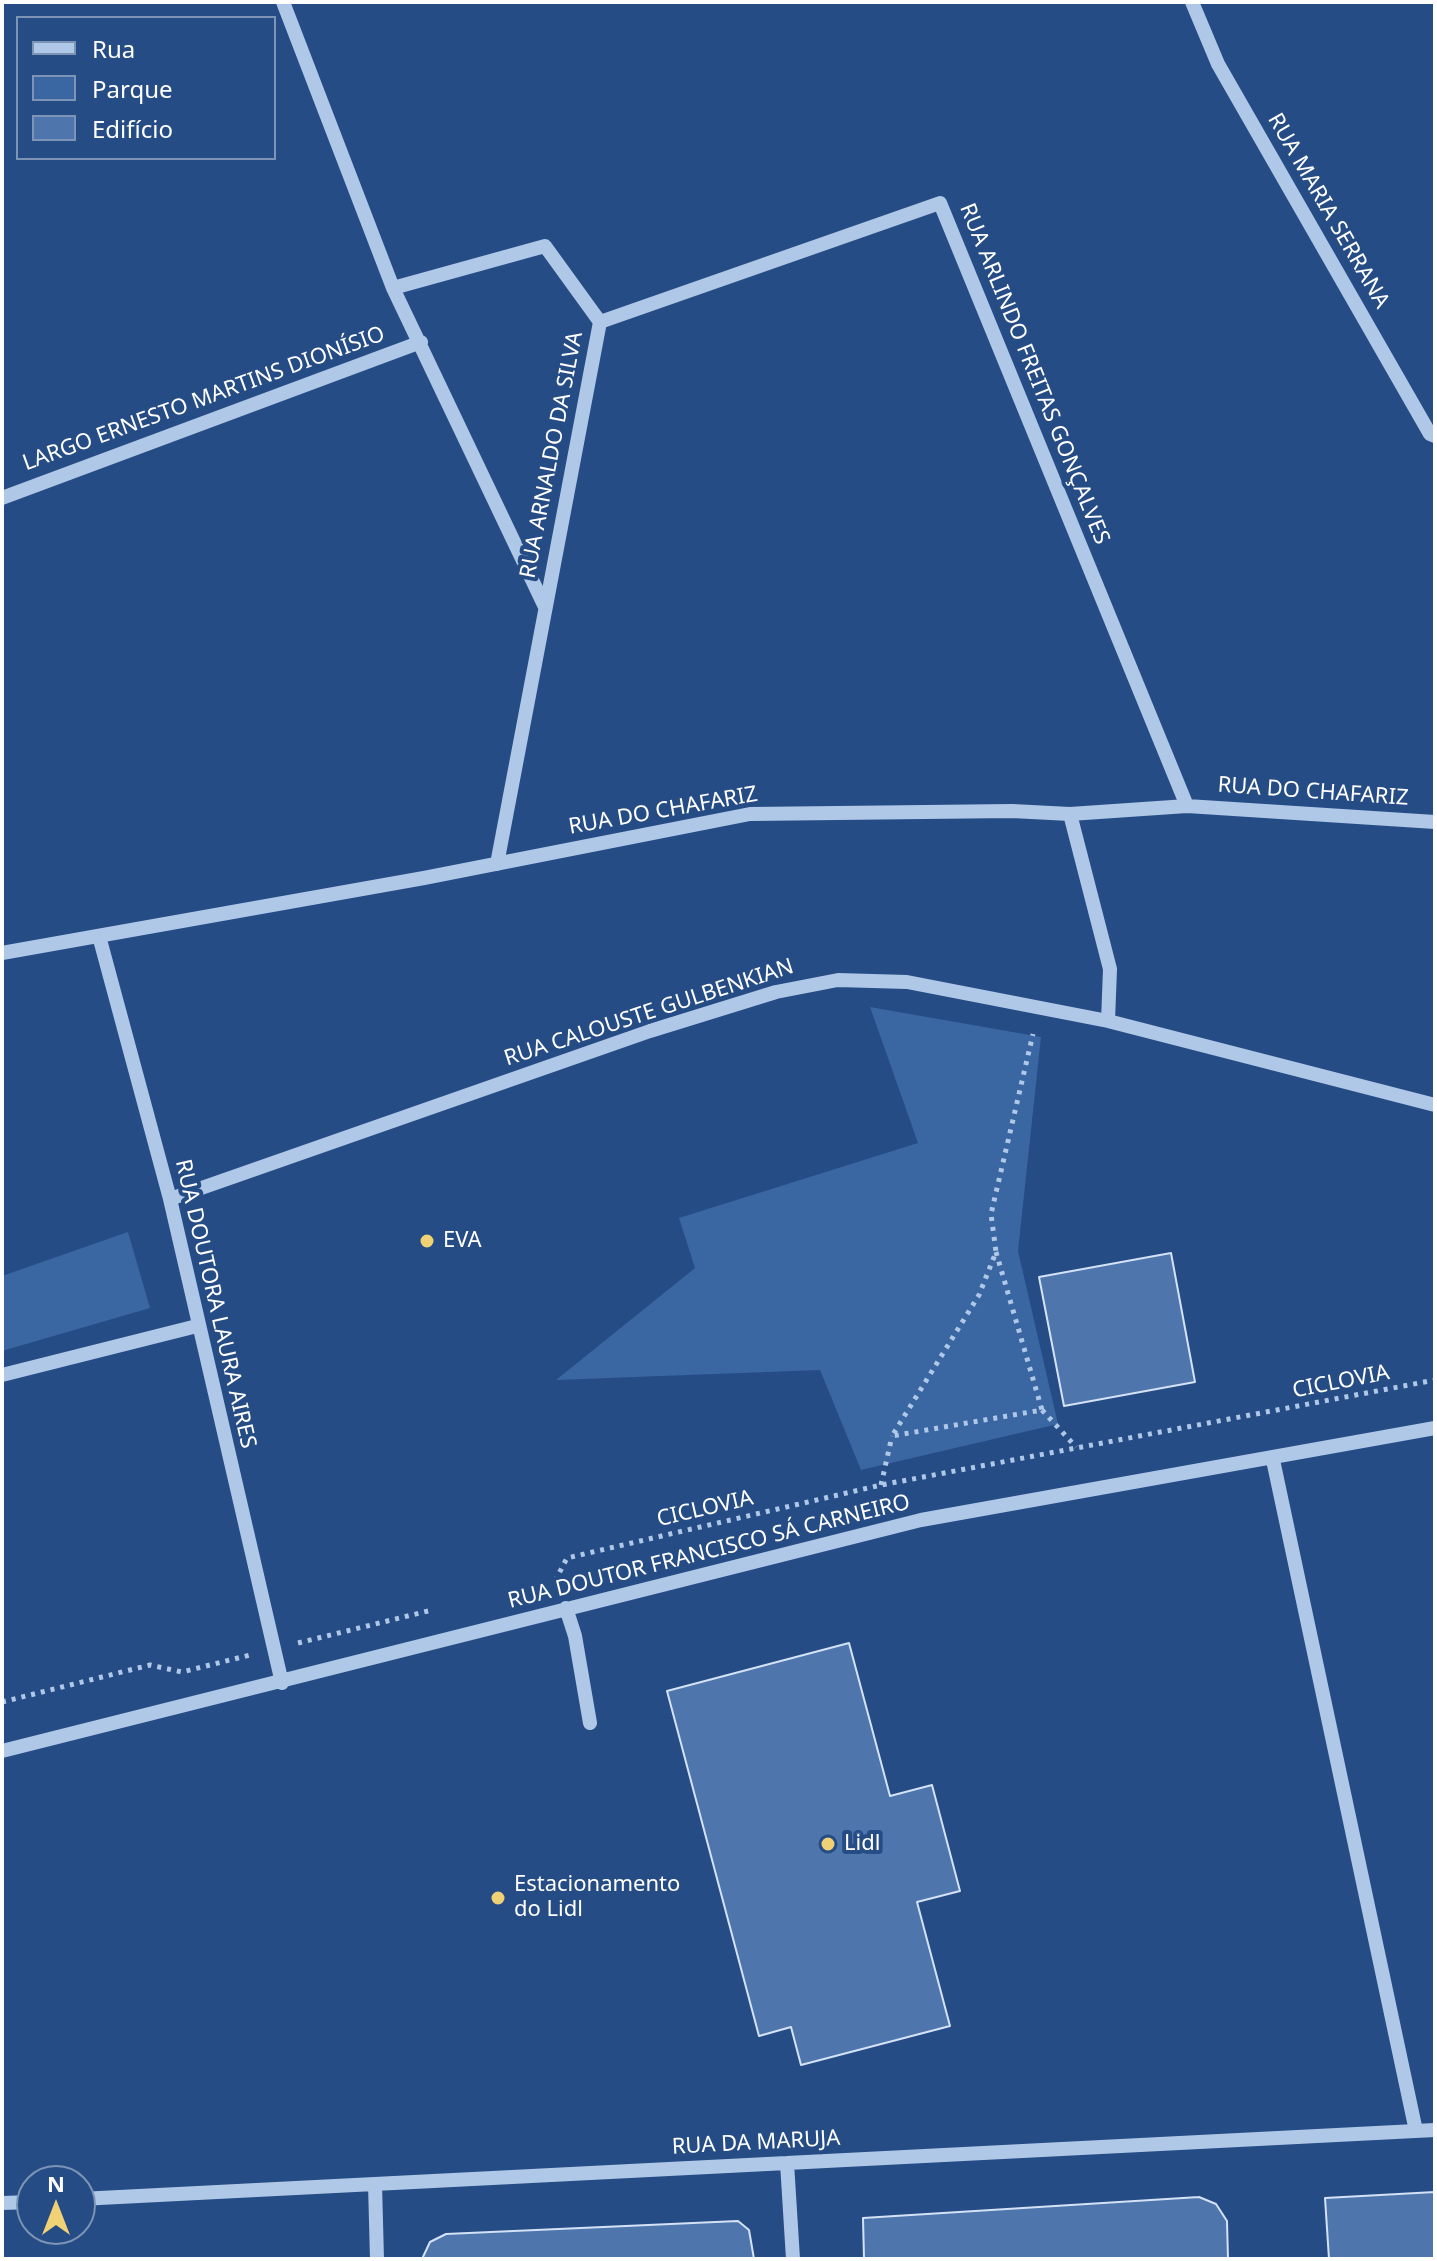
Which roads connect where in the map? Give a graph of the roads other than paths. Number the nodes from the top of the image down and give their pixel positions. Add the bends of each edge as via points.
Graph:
1 (283, 2) edge
2 (1192, 2) edge
3 (393, 288) junction
4 (600, 322) junction
5 (421, 342) junction
6 (1435, 436) edge
7 (2, 498) edge
8 (546, 607) junction
9 (1187, 806) junction
10 (1070, 814) junction
11 (1435, 822) edge
12 (497, 864) junction
13 (99, 936) junction
14 (2, 937) edge
15 (5, 952) edge
16 (1108, 1021) junction
17 (1435, 1105) edge
18 (170, 1199) junction
19 (197, 1326) junction
20 (2, 1375) edge
21 (1435, 1428) edge
22 (1273, 1460) junction
23 (566, 1608) junction
24 (282, 1683) junction
25 (590, 1723) dead end
26 (2, 1751) edge
27 (1435, 2130) edge
28 (1416, 2131) junction
29 (787, 2163) junction
30 (375, 2184) junction
31 (96, 2198) edge
32 (377, 2259) edge
33 (793, 2259) edge

1 - 3 street, RUA ARNALDO DA SILVA
2 - 6 street, RUA MARIA SERRANA via 1218,64
3 - 4 street, RUA ARNALDO DA SILVA via 545,246
3 - 5 street, RUA ARNALDO DA SILVA
4 - 8 street, RUA ARNALDO DA SILVA
4 - 9 street, RUA ARLINDO FREITAS GONÇALVES via 940,203
5 - 7 street, LARGO ERNESTO MARTINS DIONÍSIO
5 - 8 street, RUA ARNALDO DA SILVA
8 - 12 street, RUA ARNALDO DA SILVA
9 - 10 street, RUA DO CHAFARIZ
9 - 11 street, RUA DO CHAFARIZ
10 - 12 street, RUA DO CHAFARIZ via 750,814
10 - 16 street via 1110,969
12 - 13 street, RUA DO CHAFARIZ
13 - 15 street, RUA DO CHAFARIZ
13 - 18 street, RUA DOUTORA LAURA AIRES
14 - 15 street
16 - 17 street, RUA CALOUSTE GULBENKIAN
16 - 18 street, RUA CALOUSTE GULBENKIAN via 907,982 838,980 776,992 650,1031
18 - 19 street, RUA DOUTORA LAURA AIRES
19 - 20 street
19 - 24 street, RUA DOUTORA LAURA AIRES
21 - 22 street, RUA DOUTOR FRANCISCO SÁ CARNEIRO
22 - 23 street, RUA DOUTOR FRANCISCO SÁ CARNEIRO via 921,1520
22 - 28 street
23 - 24 street, RUA DOUTOR FRANCISCO SÁ CARNEIRO
23 - 25 street
24 - 26 street, RUA DOUTOR FRANCISCO SÁ CARNEIRO
27 - 28 street, RUA DA MARUJA
28 - 29 street, RUA DA MARUJA
29 - 30 street, RUA DA MARUJA
29 - 33 street
30 - 31 street, RUA DA MARUJA
30 - 32 street

